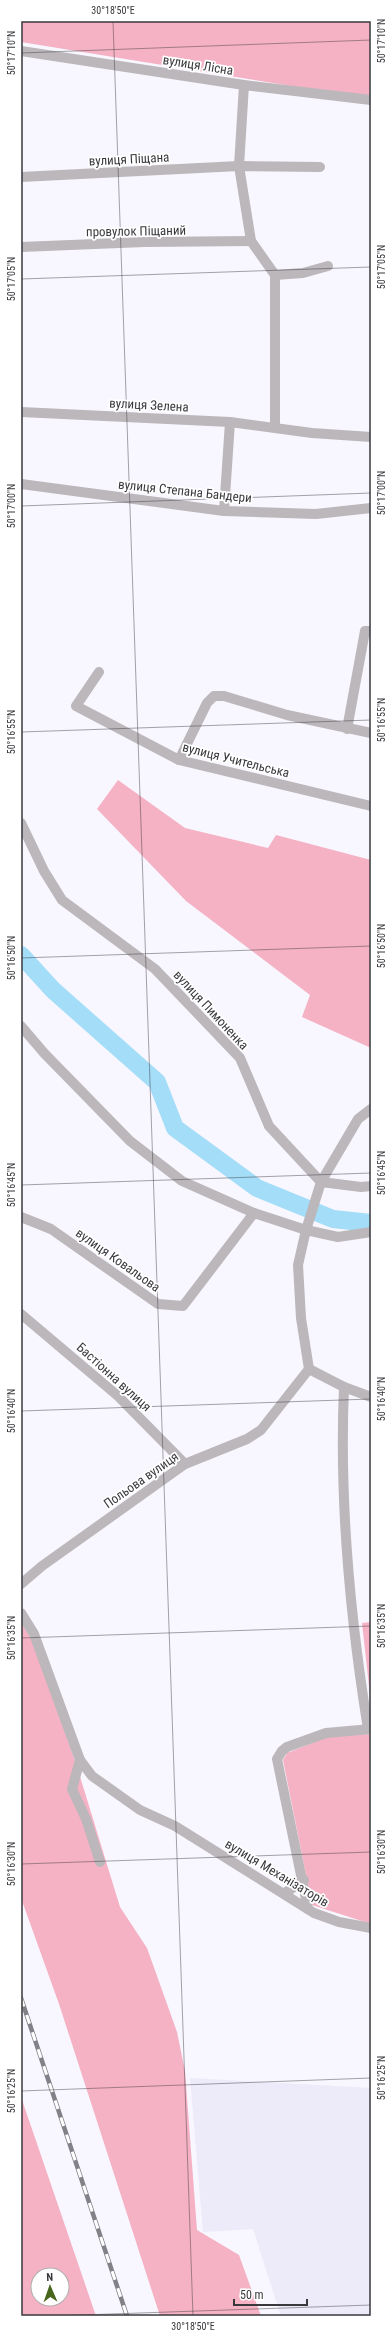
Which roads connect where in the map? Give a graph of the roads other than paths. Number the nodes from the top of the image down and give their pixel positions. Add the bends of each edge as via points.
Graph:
1 (21, 51) edge
2 (244, 85) junction
3 (371, 100) edge
4 (239, 166) junction
5 (320, 167) dead end
6 (21, 177) edge
7 (251, 241) junction
8 (21, 247) edge
9 (328, 266) dead end
10 (275, 275) junction
11 (21, 412) edge
12 (230, 422) junction
13 (275, 427) junction
14 (371, 437) edge
15 (21, 484) edge
16 (371, 508) edge
17 (224, 511) junction
18 (371, 631) edge
19 (99, 672) dead end
20 (347, 729) junction
21 (371, 732) edge
22 (179, 760) junction
23 (371, 806) edge
24 (21, 823) edge
25 (21, 1026) edge
26 (371, 1109) edge
27 (321, 1182) junction
28 (371, 1186) edge
29 (254, 1213) junction
30 (21, 1217) edge
31 (307, 1229) junction
32 (371, 1232) edge
33 (21, 1314) edge
34 (309, 1369) junction
35 (344, 1388) junction
36 (371, 1397) edge
37 (185, 1464) junction
38 (21, 1584) edge
39 (21, 1613) edge
40 (370, 1729) edge
41 (80, 1760) junction
42 (100, 1862) dead end
43 (304, 1880) junction
44 (285, 1893) junction
45 (308, 1909) junction
46 (371, 1928) edge

1 - 2 street, вулиця Лісна
2 - 3 street, вулиця Лісна
2 - 4 street
4 - 5 street, вулиця Піщана
4 - 6 street, вулиця Піщана
4 - 7 street
7 - 8 street, провулок Піщаний
7 - 10 street
9 - 10 street via 303,273
10 - 13 street
11 - 12 street, вулиця Зелена
12 - 13 street, вулиця Зелена
12 - 17 street
13 - 14 street, вулиця Зелена
15 - 17 street, вулиця Степана Бандери
16 - 17 street, вулиця Степана Бандери via 316,514
18 - 20 street via 365,631
19 - 22 street, вулиця Учительська via 76,706
20 - 21 street
20 - 22 street via 287,715 224,696 214,696 207,703
22 - 23 street, вулиця Учительська
24 - 27 street, вулиця Пимоненка via 44,871 62,900 155,969 240,1058 268,1126
25 - 29 street via 130,1141 182,1181
26 - 27 street via 358,1119
27 - 28 street via 361,1188
27 - 31 street
29 - 30 street, вулиця Ковальова via 183,1306 158,1304 51,1229
29 - 31 street
31 - 32 street via 338,1237
31 - 34 street via 298,1265 301,1318
33 - 37 street, Бастіонна вулиця via 118,1396
34 - 35 street
34 - 37 street, Польова вулиця via 261,1430 247,1439
35 - 36 street
35 - 40 street via 341,1444 345,1532 356,1645
37 - 38 street, Польова вулиця via 42,1566
39 - 41 street via 34,1634
40 - 43 street via 326,1733 287,1748 279,1757 279,1771
41 - 42 street via 72,1789 86,1819
41 - 44 street, вулиця Механізаторів via 92,1776 140,1810 175,1826
43 - 44 street
43 - 45 street
44 - 45 street, вулиця Механізаторів
45 - 46 street, вулиця Механізаторів via 321,1917

